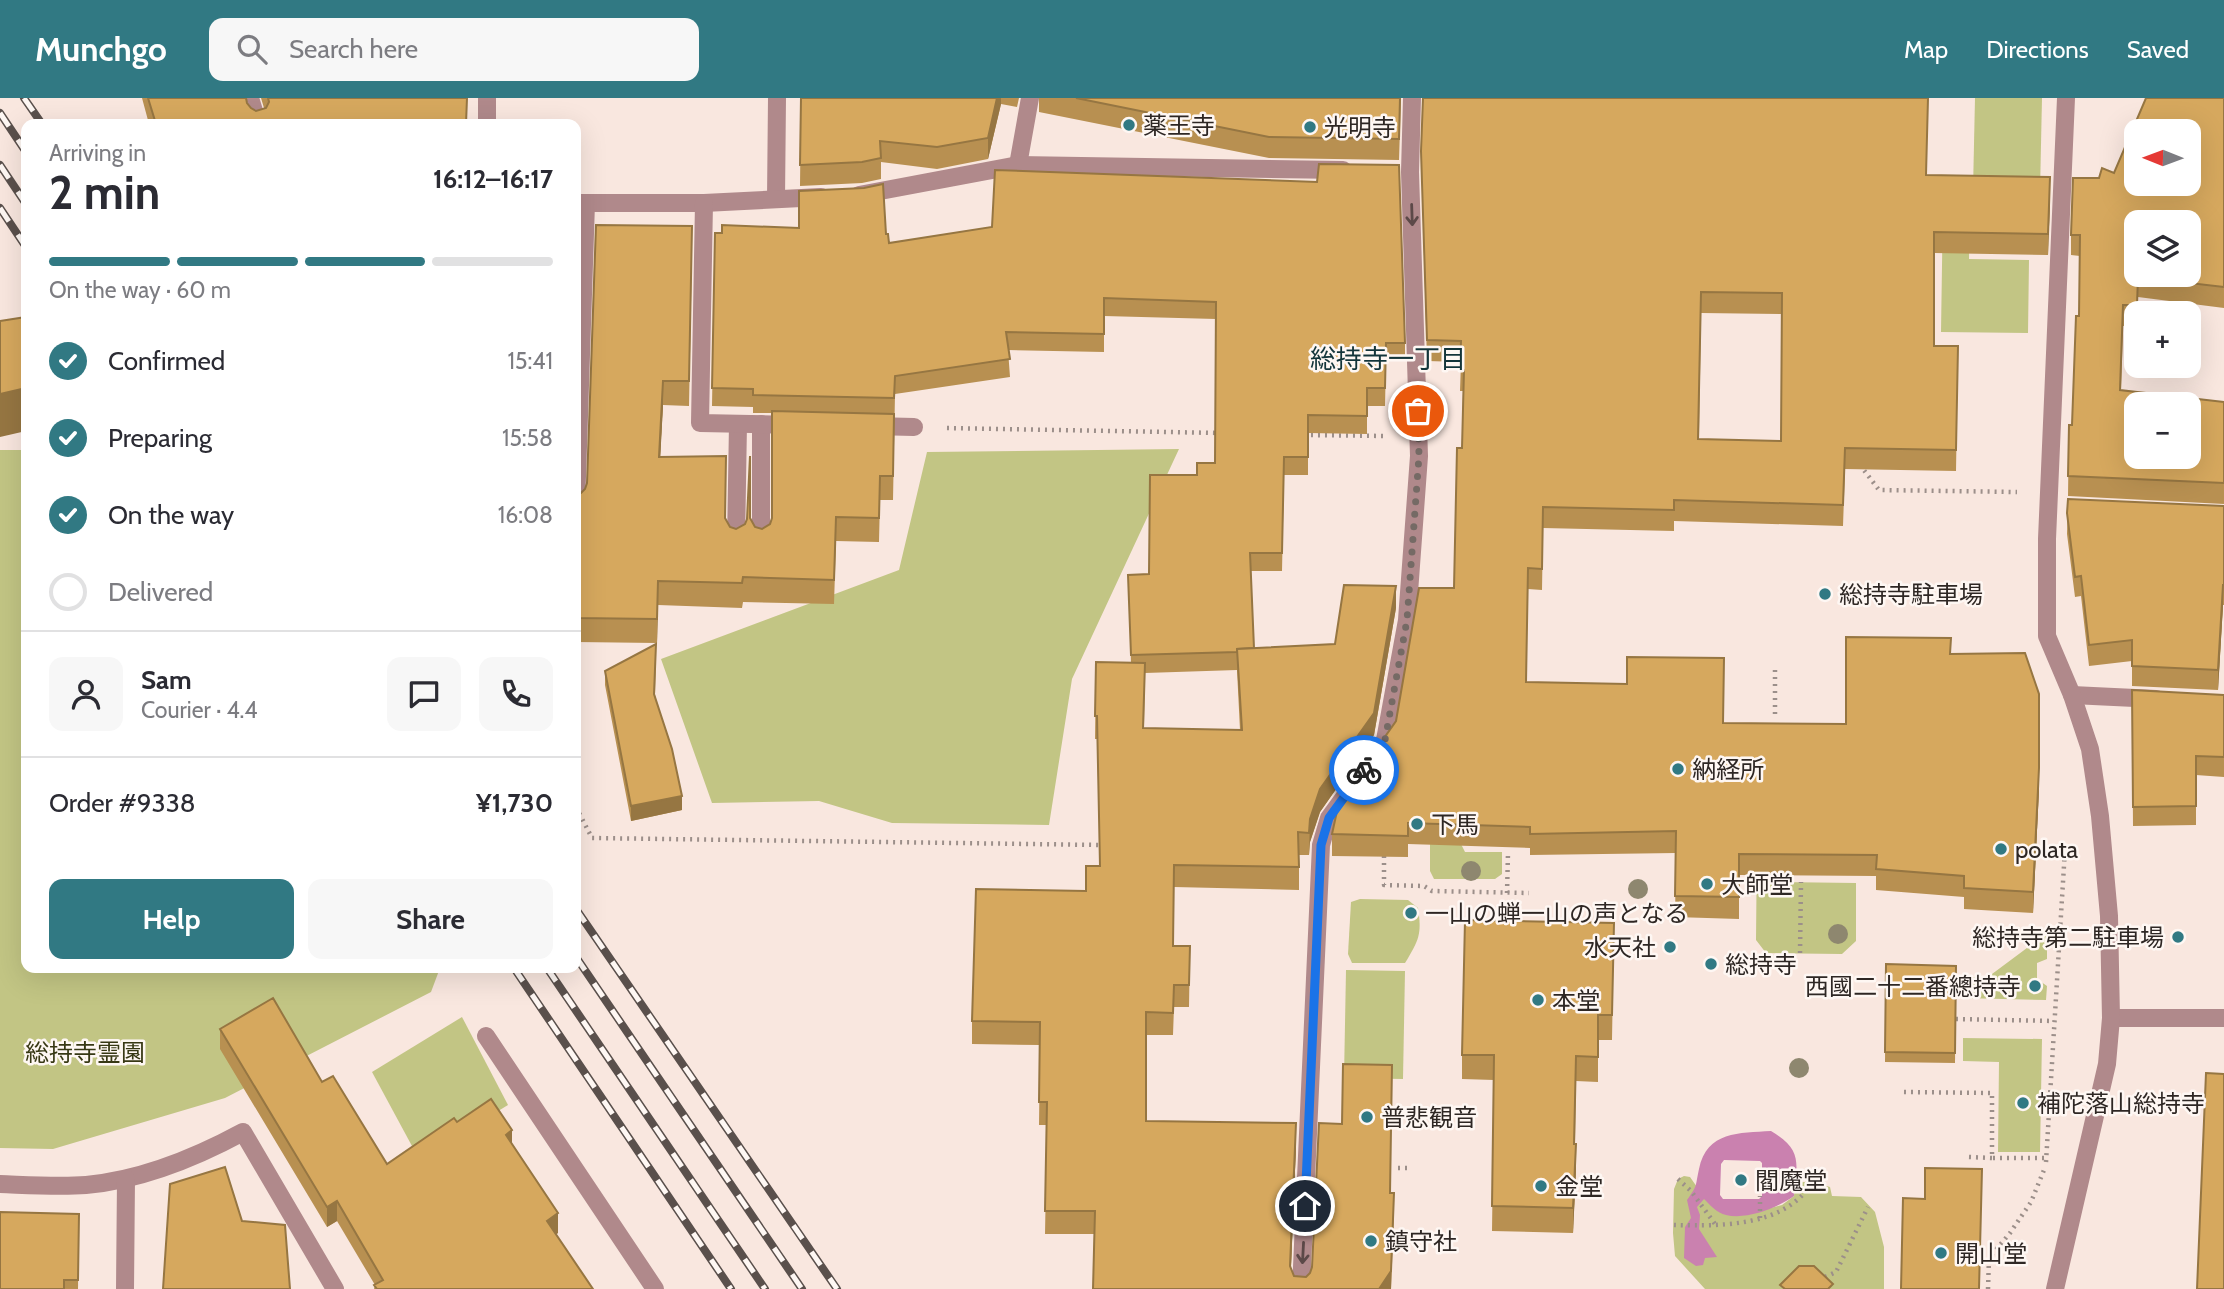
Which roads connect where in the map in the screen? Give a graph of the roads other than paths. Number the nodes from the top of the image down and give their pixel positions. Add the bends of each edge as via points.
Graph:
1 (250, 98) edge
2 (487, 98) edge
3 (778, 98) edge
4 (1030, 98) edge
5 (1412, 98) edge
6 (2067, 99) edge
7 (256, 119) edge
8 (487, 119) edge
9 (1018, 164) junction
10 (1355, 171) edge
11 (776, 199) junction
12 (581, 203) edge
13 (704, 203) junction
14 (738, 424) junction
15 (761, 424) junction
16 (817, 425) edge
17 (859, 426) edge
18 (914, 427) road end
19 (736, 542) edge
20 (761, 542) edge
21 (2072, 695) junction
22 (2169, 700) edge
23 (2111, 1017) junction
24 (2224, 1018) edge
25 (486, 1036) dead end
26 (125, 1179) junction
27 (0, 1184) edge
28 (125, 1289) edge
29 (335, 1289) edge
30 (655, 1289) edge
31 (1301, 1289) edge
32 (2055, 1289) edge

1 - 7 street
2 - 8 street
3 - 11 street
4 - 9 street
5 -> 31 street via 1403,172 1419,437 1407,620 1385,740 1329,818 1321,845
6 - 21 street via 2047,636
9 - 10 street
9 - 11 street via 863,194
11 - 13 street
12 - 13 street
13 - 14 street via 700,422
14 - 15 street
14 - 19 street
15 - 16 street
15 - 20 street
17 - 18 street
21 - 22 street
21 - 23 street via 2090,749 2100,816 2109,916
23 - 24 street
23 - 32 street via 2106,1064
25 - 30 street
26 - 27 street via 85,1185
26 - 28 street
26 - 29 street via 205,1153 243,1132

